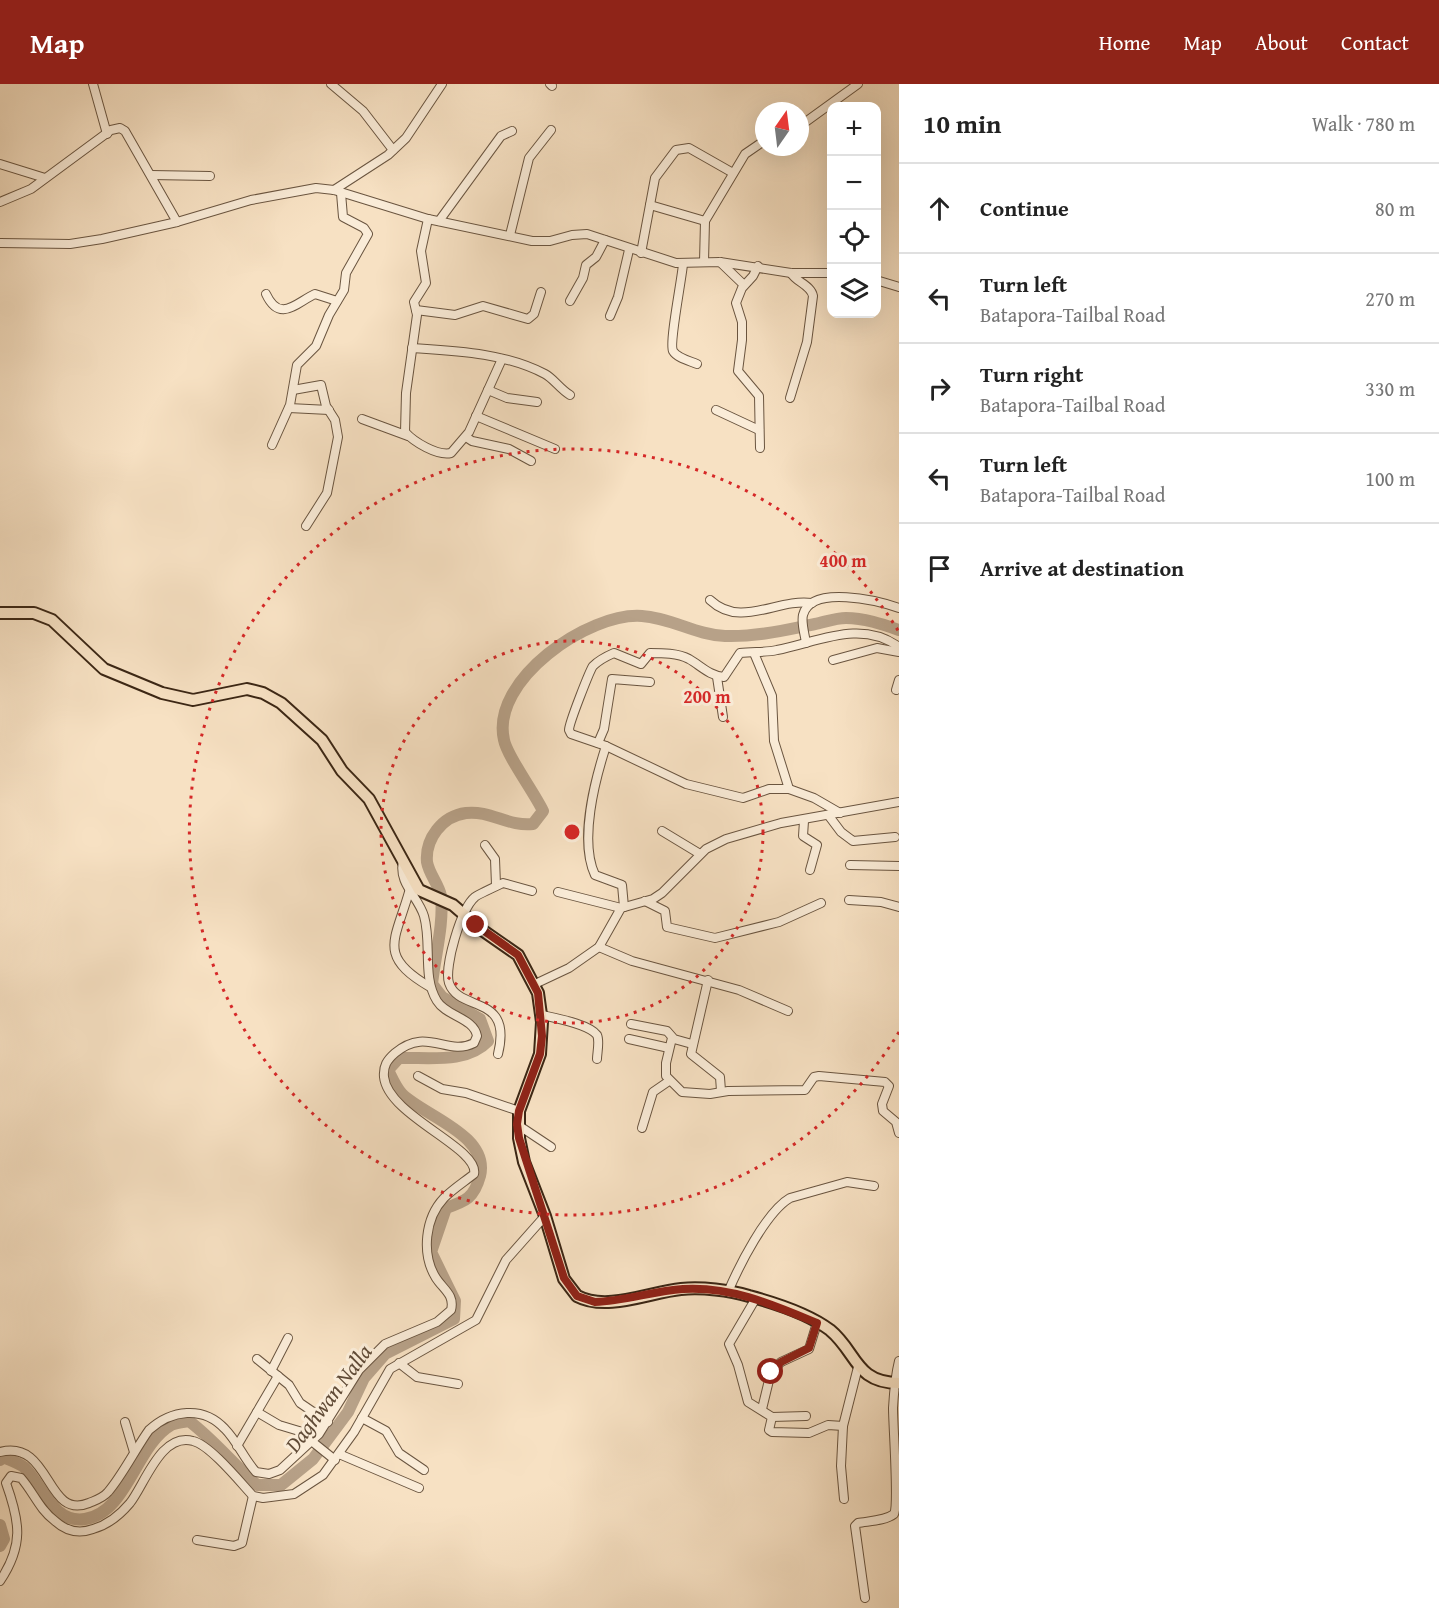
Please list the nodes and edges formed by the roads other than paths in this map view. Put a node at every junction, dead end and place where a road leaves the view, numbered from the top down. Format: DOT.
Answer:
graph roads {
  1 [pos="93,84"];
  2 [pos="331,84"];
  3 [pos="442,84"];
  4 [pos="858,84"];
  5 [pos="809,119"];
  6 [pos="551,130"];
  7 [pos="512,131"];
  8 [pos="107,134"];
  9 [pos="755,148"];
  10 [pos="393,150"];
  11 [pos="0,164"];
  12 [pos="733,173"];
  13 [pos="151,175"];
  14 [pos="210,176"];
  15 [pos="45,178"];
  16 [pos="338,192"];
  17 [pos="0,202"];
  18 [pos="650,205"];
  19 [pos="428,219"];
  20 [pos="439,221"];
  21 [pos="705,221"];
  22 [pos="177,222"];
  23 [pos="510,235"];
  24 [pos="605,240"];
  25 [pos="0,243"];
  26 [pos="629,250"];
  27 [pos="640,254"];
  28 [pos="704,262"];
  29 [pos="720,262"];
  30 [pos="683,264"];
  31 [pos="758,266"];
  32 [pos="791,273"];
  33 [pos="827,273"];
  34 [pos="881,282"];
  35 [pos="744,285"];
  36 [pos="899,287"];
  37 [pos="541,292"];
  38 [pos="266,294"];
  39 [pos="337,301"];
  40 [pos="570,301"];
  41 [pos="416,310"];
  42 [pos="610,316"];
  43 [pos="412,348"];
  44 [pos="502,359"];
  45 [pos="698,364"];
  46 [pos="292,390"];
  47 [pos="488,390"];
  48 [pos="570,395"];
  49 [pos="790,398"];
  50 [pos="537,402"];
  51 [pos="289,408"];
  52 [pos="329,410"];
  53 [pos="716,410"];
  54 [pos="476,416"];
  55 [pos="362,419"];
  56 [pos="759,430"];
  57 [pos="409,436"];
  58 [pos="466,437"];
  59 [pos="272,446"];
  60 [pos="760,448"];
  61 [pos="555,449"];
  62 [pos="531,461"];
  63 [pos="306,526"];
  64 [pos="710,600"];
  65 [pos="812,603"];
  66 [pos="899,608"];
  67 [pos="0,613"];
  68 [pos="806,643"];
  69 [pos="899,646"];
  70 [pos="899,652"];
  71 [pos="754,653"];
  72 [pos="833,660"];
  73 [pos="717,677"];
  74 [pos="899,680"];
  75 [pos="650,682"];
  76 [pos="896,690"];
  77 [pos="723,717"];
  78 [pos="602,744"];
  79 [pos="789,789"];
  80 [pos="899,802"];
  81 [pos="840,813"];
  82 [pos="829,816"];
  83 [pos="804,820"];
  84 [pos="662,831"];
  85 [pos="895,837"];
  86 [pos="485,845"];
  87 [pos="700,854"];
  88 [pos="404,859"];
  89 [pos="850,865"];
  90 [pos="899,866"];
  91 [pos="810,870"];
  92 [pos="496,885"];
  93 [pos="532,891"];
  94 [pos="409,892"];
  95 [pos="558,892"];
  96 [pos="849,900"];
  97 [pos="645,901"];
  98 [pos="821,903"];
  99 [pos="899,907"];
  100 [pos="622,908"];
  101 [pos="464,914"];
  102 [pos="599,947"];
  103 [pos="708,980"];
  104 [pos="535,984"];
  105 [pos="430,987"];
  106 [pos="788,1011"];
  107 [pos="542,1015"];
  108 [pos="631,1024"];
  109 [pos="672,1038"];
  110 [pos="629,1039"];
  111 [pos="692,1044"];
  112 [pos="669,1048"];
  113 [pos="498,1054"];
  114 [pos="597,1059"];
  115 [pos="418,1076"];
  116 [pos="669,1081"];
  117 [pos="721,1091"];
  118 [pos="519,1111"];
  119 [pos="517,1124"];
  120 [pos="642,1128"];
  121 [pos="899,1133"];
  122 [pos="551,1147"];
  123 [pos="874,1186"];
  124 [pos="545,1216"];
  125 [pos="728,1292"];
  126 [pos="756,1298"];
  127 [pos="817,1323"];
  128 [pos="288,1338"];
  129 [pos="256,1359"];
  130 [pos="899,1361"];
  131 [pos="399,1363"];
  132 [pos="858,1367"];
  133 [pos="274,1373"];
  134 [pos="896,1383"];
  135 [pos="458,1384"];
  136 [pos="762,1409"];
  137 [pos="257,1412"];
  138 [pos="806,1416"];
  139 [pos="772,1417"];
  140 [pos="362,1418"];
  141 [pos="124,1422"];
  142 [pos="328,1422"];
  143 [pos="843,1426"];
  144 [pos="313,1443"];
  145 [pos="237,1446"];
  146 [pos="0,1452"];
  147 [pos="134,1452"];
  148 [pos="334,1456"];
  149 [pos="424,1470"];
  150 [pos="419,1488"];
  151 [pos="253,1496"];
  152 [pos="844,1498"];
  153 [pos="197,1540"];
  154 [pos="0,1581"];
  155 [pos="865,1598"];
  1 -- 8 [label="street"];
  2 -- 10 [label="street"];
  3 -- 10 [label="street"];
  4 -- 5 [label="street"];
  6 -- 23 [label="street"];
  7 -- 20 [label="street"];
  8 -- 13 [label="street"];
  8 -- 15 [label="street"];
  9 -- 12 [label="street"];
  10 -- 16 [label="street"];
  11 -- 15 [label="street"];
  12 -- 18 [label="street"];
  12 -- 21 [label="street"];
  13 -- 14 [label="street"];
  13 -- 22 [label="street"];
  15 -- 17 [label="street"];
  16 -- 19 [label="street"];
  16 -- 22 [label="street"];
  16 -- 39 [label="street"];
  18 -- 21 [label="street"];
  18 -- 27 [label="street"];
  19 -- 20 [label="street"];
  19 -- 41 [label="street"];
  20 -- 23 [label="street"];
  21 -- 28 [label="street"];
  22 -- 25 [label="street"];
  23 -- 24 [label="street"];
  24 -- 26 [label="street"];
  24 -- 40 [label="street"];
  26 -- 27 [label="street"];
  26 -- 42 [label="street"];
  27 -- 30 [label="street"];
  28 -- 29 [label="street"];
  28 -- 30 [label="street"];
  29 -- 31 [label="street"];
  29 -- 35 [label="street"];
  30 -- 45 [label="street"];
  31 -- 32 [label="street"];
  31 -- 35 [label="street"];
  32 -- 33 [label="street"];
  32 -- 49 [label="street"];
  34 -- 36 [label="street"];
  35 -- 56 [label="street"];
  37 -- 41 [label="street"];
  38 -- 39 [label="street"];
  39 -- 46 [label="street"];
  41 -- 43 [label="street"];
  43 -- 44 [label="street"];
  43 -- 57 [label="street"];
  44 -- 47 [label="street"];
  44 -- 48 [label="street"];
  46 -- 51 [label="street"];
  46 -- 52 [label="street"];
  47 -- 50 [label="street"];
  47 -- 54 [label="street"];
  51 -- 52 [label="street"];
  51 -- 59 [label="street"];
  52 -- 63 [label="street"];
  53 -- 56 [label="street"];
  54 -- 58 [label="street"];
  54 -- 61 [label="street"];
  55 -- 57 [label="street"];
  56 -- 60 [label="street"];
  57 -- 58 [label="street"];
  58 -- 62 [label="street"];
  64 -- 65 [label="street"];
  65 -- 66 [label="street"];
  65 -- 68 [label="street"];
  67 -- 88 [label="main road"];
  68 -- 69 [label="street"];
  68 -- 71 [label="street"];
  70 -- 72 [label="street"];
  71 -- 73 [label="street"];
  71 -- 79 [label="street"];
  73 -- 77 [label="street"];
  73 -- 78 [label="street"];
  74 -- 76 [label="street"];
  75 -- 78 [label="street"];
  78 -- 79 [label="street"];
  78 -- 100 [label="street"];
  79 -- 81 [label="street"];
  80 -- 81 [label="street"];
  81 -- 82 [label="street"];
  82 -- 83 [label="street"];
  82 -- 85 [label="street"];
  83 -- 87 [label="street"];
  83 -- 91 [label="street"];
  84 -- 87 [label="street"];
  86 -- 92 [label="street"];
  87 -- 97 [label="street"];
  88 -- 94 [label="street"];
  88 -- 101 [label="main road"];
  89 -- 90 [label="street"];
  92 -- 93 [label="street"];
  92 -- 101 [label="street"];
  94 -- 105 [label="street"];
  94 -- 105 [label="street"];
  95 -- 100 [label="street"];
  96 -- 99 [label="street"];
  97 -- 98 [label="street"];
  97 -- 100 [label="street"];
  100 -- 102 [label="street"];
  101 -- 104 [label="main road"];
  101 -- 113 [label="street"];
  102 -- 103 [label="street"];
  102 -- 104 [label="street"];
  103 -- 106 [label="street"];
  103 -- 111 [label="street"];
  104 -- 107 [label="main road"];
  105 -- 142 [label="street"];
  107 -- 114 [label="street"];
  107 -- 118 [label="main road"];
  108 -- 109 [label="street"];
  109 -- 111 [label="street"];
  109 -- 112 [label="street"];
  110 -- 112 [label="street"];
  111 -- 117 [label="street"];
  112 -- 116 [label="street"];
  115 -- 118 [label="street"];
  116 -- 117 [label="street"];
  116 -- 120 [label="street"];
  117 -- 121 [label="street"];
  118 -- 119 [label="main road"];
  119 -- 122 [label="street"];
  119 -- 124 [label="main road"];
  123 -- 125 [label="street"];
  124 -- 125 [label="main road"];
  124 -- 131 [label="street"];
  125 -- 126 [label="main road"];
  126 -- 127 [label="main road"];
  126 -- 136 [label="street"];
  127 -- 132 [label="main road"];
  127 -- 136 [label="street"];
  128 -- 133 [label="street"];
  129 -- 133 [label="street"];
  130 -- 134 [label="street"];
  131 -- 135 [label="street"];
  131 -- 140 [label="street"];
  132 -- 134 [label="main road"];
  132 -- 143 [label="street"];
  133 -- 137 [label="street"];
  133 -- 142 [label="street"];
  134 -- 155 [label="street"];
  136 -- 139 [label="street"];
  137 -- 144 [label="street"];
  137 -- 145 [label="street"];
  138 -- 139 [label="street"];
  139 -- 143 [label="street"];
  140 -- 148 [label="street"];
  140 -- 149 [label="street"];
  141 -- 147 [label="street"];
  142 -- 144 [label="street"];
  143 -- 152 [label="street"];
  144 -- 145 [label="street"];
  144 -- 148 [label="street"];
  145 -- 147 [label="street"];
  146 -- 147 [label="street"];
  148 -- 150 [label="street"];
  148 -- 151 [label="street"];
  151 -- 153 [label="street"];
  151 -- 154 [label="street"];
}
